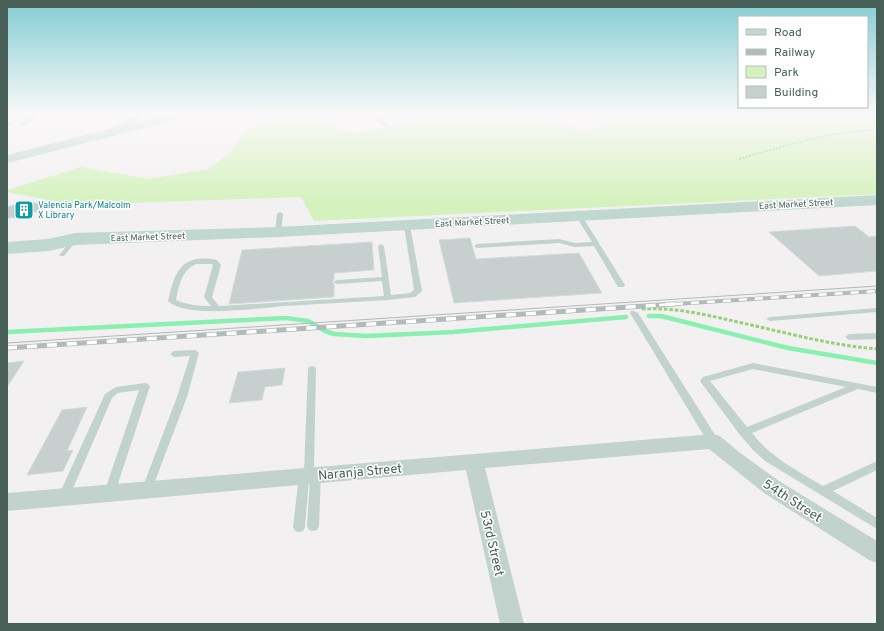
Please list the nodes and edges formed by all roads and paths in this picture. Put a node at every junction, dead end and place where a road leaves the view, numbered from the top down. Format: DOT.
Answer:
graph roads {
  1 [pos="66,143"];
  2 [pos="796,143"];
  3 [pos="7,159"];
  4 [pos="739,159"];
  5 [pos="877,200"];
  6 [pos="280,214"];
  7 [pos="579,216"];
  8 [pos="407,226"];
  9 [pos="278,232"];
  10 [pos="7,240"];
  11 [pos="596,244"];
  12 [pos="68,245"];
  13 [pos="381,246"];
  14 [pos="477,246"];
  15 [pos="7,248"];
  16 [pos="385,279"];
  17 [pos="336,282"];
  18 [pos="621,286"];
  19 [pos="388,298"];
  20 [pos="216,308"];
  21 [pos="877,310"];
  22 [pos="637,311"];
  23 [pos="770,319"];
  24 [pos="877,336"];
  25 [pos="849,337"];
  26 [pos="877,349"];
  27 [pos="174,354"];
  28 [pos="312,369"];
  29 [pos="856,386"];
  30 [pos="877,390"];
  31 [pos="744,432"];
  32 [pos="713,441"];
  33 [pos="474,462"];
  34 [pos="877,465"];
  35 [pos="310,475"];
  36 [pos="146,489"];
  37 [pos="823,491"];
  38 [pos="110,493"];
  39 [pos="64,497"];
  40 [pos="7,502"];
  41 [pos="877,524"];
  42 [pos="313,526"];
  43 [pos="299,527"];
  44 [pos="877,553"];
  45 [pos="512,624"];
  1 -- 3 [label="main road"];
  2 -- 4 [label="path"];
  5 -- 7 [label="main road, East Market Street"];
  6 -- 9 [label="lane"];
  7 -- 8 [label="main road, East Market Street"];
  7 -- 11 [label="lane"];
  8 -- 9 [label="main road, East Market Street"];
  8 -- 19 [label="lane"];
  9 -- 12 [label="main road, East Market Street"];
  10 -- 12 [label="main road, East Market Street"];
  11 -- 14 [label="lane"];
  11 -- 18 [label="lane"];
  12 -- 15 [label="main road, East Market Street"];
  13 -- 16 [label="lane"];
  16 -- 17 [label="lane"];
  16 -- 19 [label="lane"];
  19 -- 20 [label="lane"];
  20 -- 20 [label="lane"];
  21 -- 23 [label="lane"];
  22 -- 26 [label="path"];
  22 -- 32 [label="lane"];
  24 -- 25 [label="lane"];
  27 -- 36 [label="lane"];
  28 -- 35 [label="lane"];
  29 -- 30 [label="lane"];
  29 -- 31 [label="lane"];
  29 -- 31 [label="lane"];
  31 -- 37 [label="lane"];
  32 -- 33 [label="street, Naranja Street"];
  32 -- 44 [label="street, 54th Street"];
  33 -- 35 [label="street, Naranja Street"];
  33 -- 45 [label="street, 53rd Street"];
  34 -- 37 [label="lane"];
  35 -- 36 [label="street, Naranja Street"];
  35 -- 42 [label="lane"];
  35 -- 43 [label="lane"];
  36 -- 38 [label="street, Naranja Street"];
  37 -- 41 [label="lane"];
  38 -- 39 [label="street, Naranja Street"];
  38 -- 39 [label="lane"];
  39 -- 40 [label="street, Naranja Street"];
}
